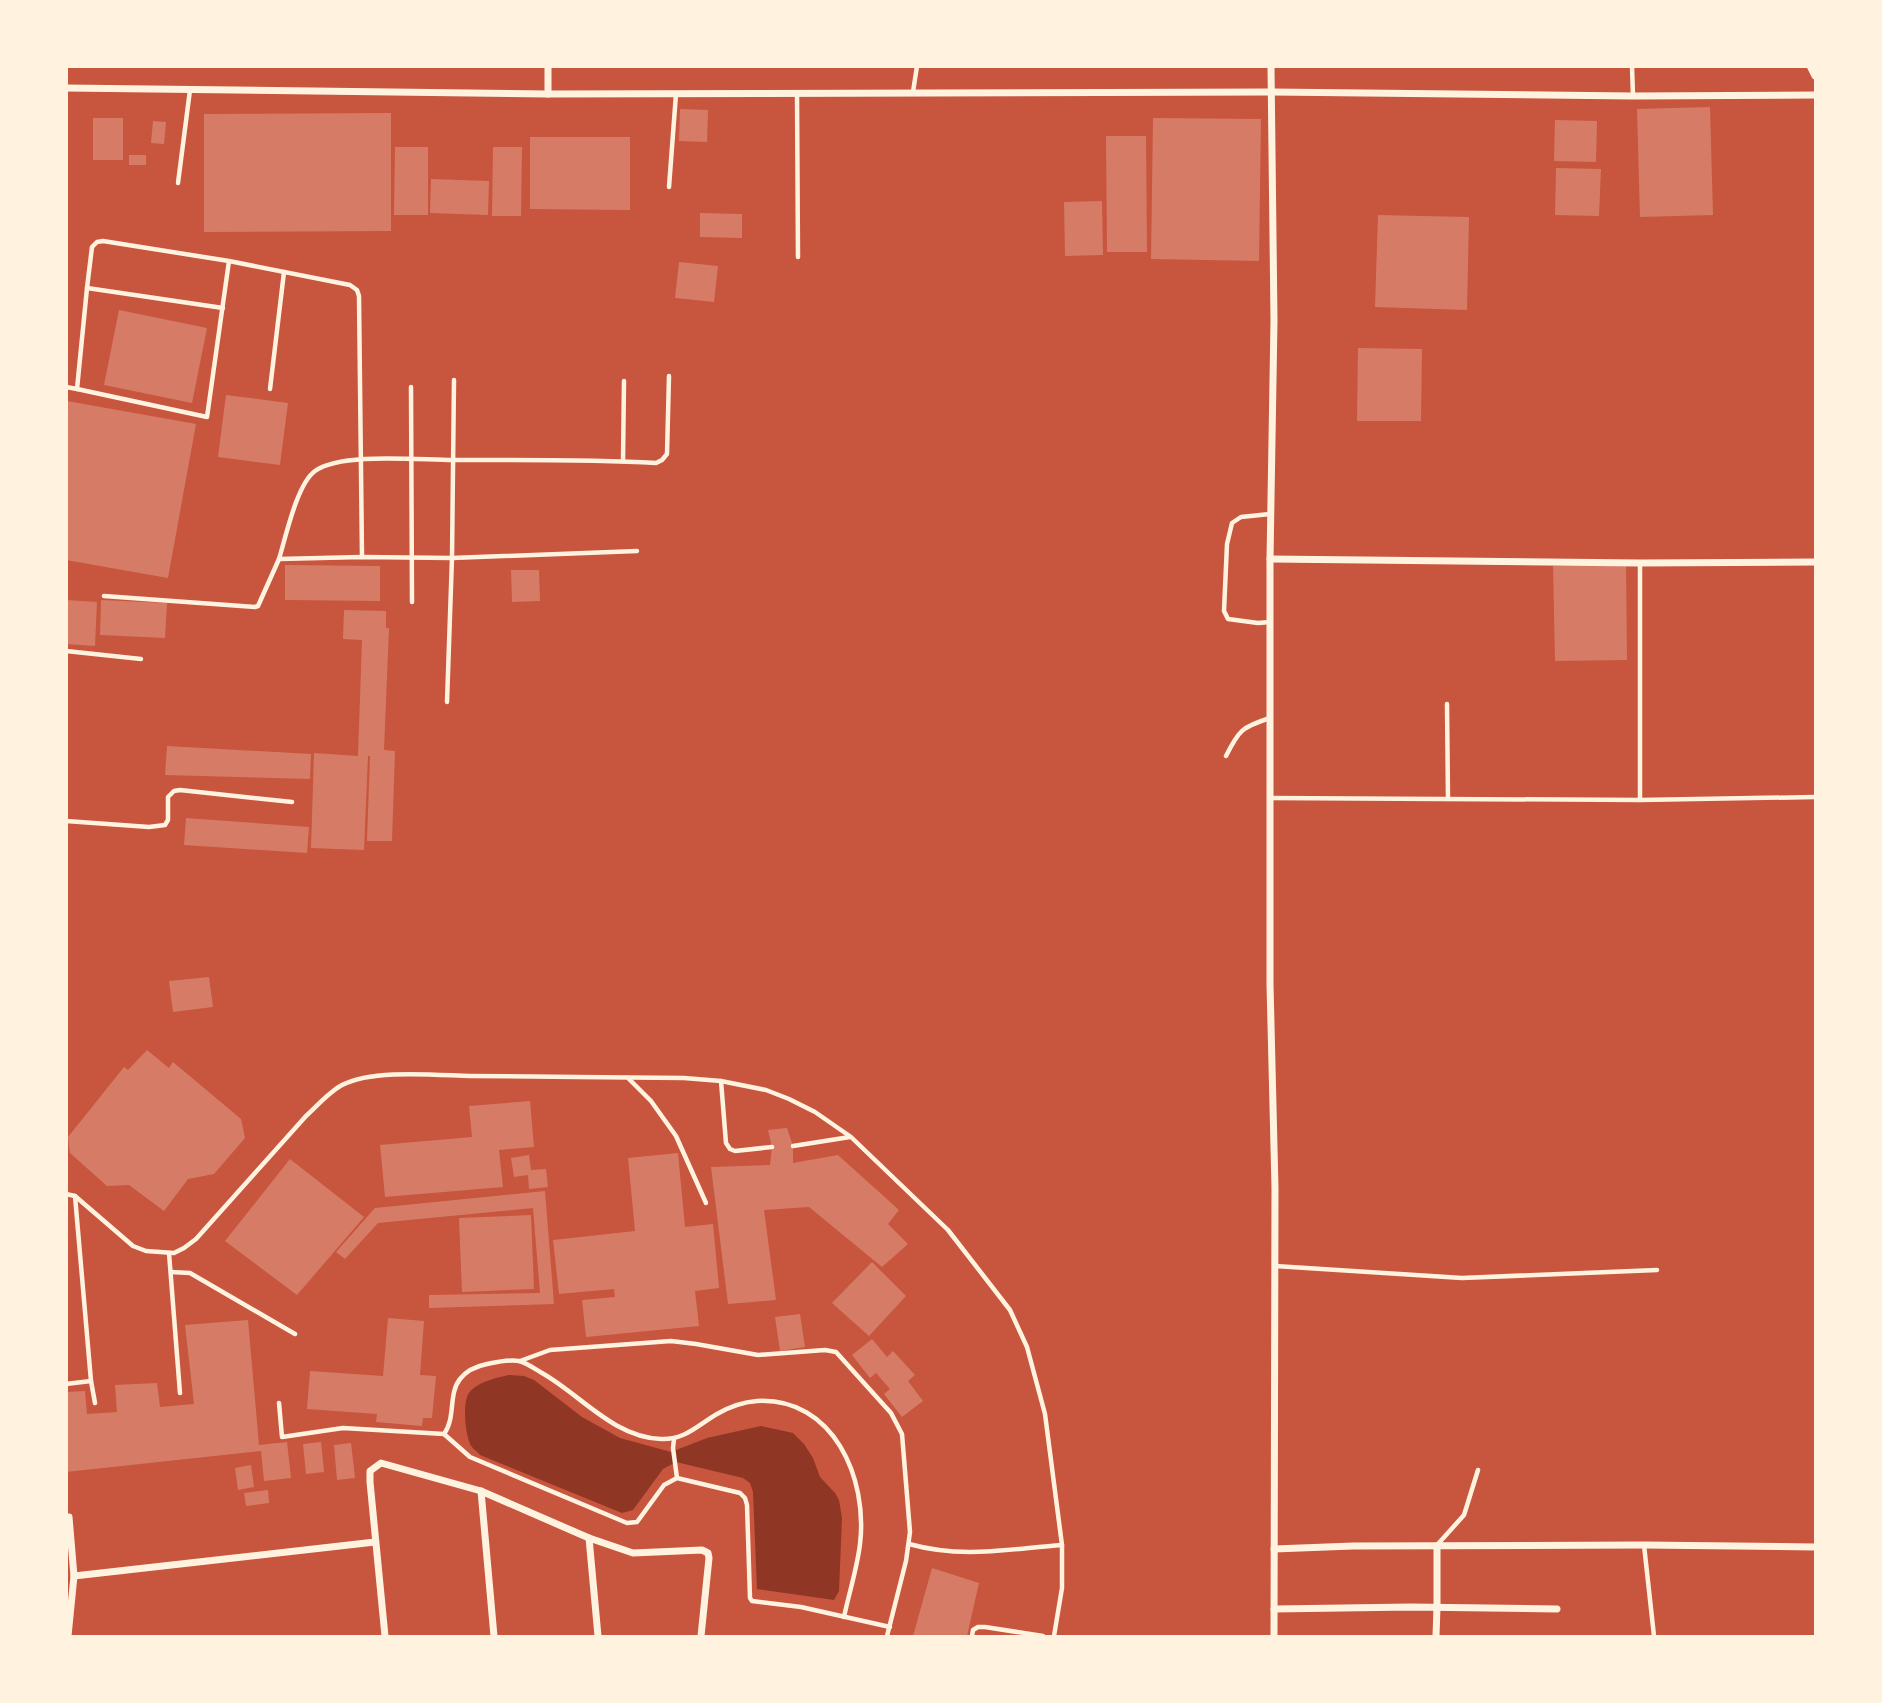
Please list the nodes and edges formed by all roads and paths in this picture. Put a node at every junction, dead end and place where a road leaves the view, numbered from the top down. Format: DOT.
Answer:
graph roads {
  1 [pos="548,66"];
  2 [pos="917,66"];
  3 [pos="1271,66"];
  4 [pos="1632,66"];
  5 [pos="1810,66"];
  6 [pos="1815,76"];
  7 [pos="66,88"];
  8 [pos="190,90"];
  9 [pos="913,92"];
  10 [pos="1272,92"];
  11 [pos="797,93"];
  12 [pos="548,94"];
  13 [pos="676,94"];
  14 [pos="1815,95"];
  15 [pos="1633,96"];
  16 [pos="178,183"];
  17 [pos="668,187"];
  18 [pos="797,257"];
  19 [pos="229,261"];
  20 [pos="284,272"];
  21 [pos="87,288"];
  22 [pos="223,308"];
  23 [pos="669,376"];
  24 [pos="454,380"];
  25 [pos="624,380"];
  26 [pos="66,387"];
  27 [pos="411,387"];
  28 [pos="77,389"];
  29 [pos="270,389"];
  30 [pos="362,459"];
  31 [pos="411,459"];
  32 [pos="453,460"];
  33 [pos="623,461"];
  34 [pos="1271,514"];
  35 [pos="637,551"];
  36 [pos="362,557"];
  37 [pos="412,558"];
  38 [pos="452,558"];
  39 [pos="279,559"];
  40 [pos="1270,559"];
  41 [pos="1815,562"];
  42 [pos="1640,564"];
  43 [pos="104,596"];
  44 [pos="412,602"];
  45 [pos="1270,622"];
  46 [pos="66,651"];
  47 [pos="141,659"];
  48 [pos="447,702"];
  49 [pos="1447,704"];
  50 [pos="1270,718"];
  51 [pos="1226,755"];
  52 [pos="1815,797"];
  53 [pos="1270,798"];
  54 [pos="1448,799"];
  55 [pos="1640,800"];
  56 [pos="292,802"];
  57 [pos="66,821"];
  58 [pos="628,1077"];
  59 [pos="721,1081"];
  60 [pos="851,1137"];
  61 [pos="793,1146"];
  62 [pos="772,1147"];
  63 [pos="66,1194"];
  64 [pos="75,1196"];
  65 [pos="706,1203"];
  66 [pos="169,1253"];
  67 [pos="1275,1266"];
  68 [pos="1657,1270"];
  69 [pos="171,1272"];
  70 [pos="295,1334"];
  71 [pos="519,1361"];
  72 [pos="91,1381"];
  73 [pos="66,1384"];
  74 [pos="180,1393"];
  75 [pos="279,1403"];
  76 [pos="94,1404"];
  77 [pos="444,1434"];
  78 [pos="674,1439"];
  79 [pos="1478,1469"];
  80 [pos="677,1478"];
  81 [pos="481,1491"];
  82 [pos="69,1517"];
  83 [pos="589,1538"];
  84 [pos="375,1542"];
  85 [pos="909,1544"];
  86 [pos="1062,1545"];
  87 [pos="1644,1545"];
  88 [pos="1437,1546"];
  89 [pos="1815,1547"];
  90 [pos="1274,1549"];
  91 [pos="74,1576"];
  92 [pos="1437,1607"];
  93 [pos="1273,1609"];
  94 [pos="1557,1609"];
  95 [pos="844,1617"];
  96 [pos="890,1627"];
  97 [pos="68,1636"];
  98 [pos="385,1636"];
  99 [pos="495,1636"];
  100 [pos="598,1636"];
  101 [pos="701,1636"];
  102 [pos="887,1636"];
  103 [pos="972,1636"];
  104 [pos="1043,1636"];
  105 [pos="1054,1636"];
  106 [pos="1274,1636"];
  107 [pos="1436,1636"];
  108 [pos="1654,1636"];
  1 -- 12 [label="street"];
  2 -- 9 [label="lane"];
  3 -- 10 [label="street"];
  4 -- 15 [label="lane"];
  5 -- 6 [label="street"];
  7 -- 8 [label="street"];
  8 -- 12 [label="street"];
  8 -- 16 [label="lane"];
  9 -- 10 [label="street"];
  9 -- 11 [label="street"];
  10 -- 15 [label="street"];
  10 -- 34 [label="street"];
  11 -- 13 [label="street"];
  11 -- 18 [label="lane"];
  12 -- 13 [label="street"];
  13 -- 17 [label="lane"];
  14 -- 15 [label="street"];
  19 -- 20 [label="lane"];
  19 -- 21 [label="lane"];
  19 -- 22 [label="lane"];
  20 -- 29 [label="lane"];
  20 -- 30 [label="lane"];
  21 -- 22 [label="lane"];
  21 -- 28 [label="lane"];
  22 -- 28 [label="lane"];
  23 -- 33 [label="lane"];
  24 -- 32 [label="lane"];
  25 -- 33 [label="lane"];
  26 -- 28 [label="lane"];
  27 -- 31 [label="lane"];
  30 -- 31 [label="lane"];
  30 -- 36 [label="lane"];
  30 -- 39 [label="lane"];
  31 -- 32 [label="lane"];
  31 -- 37 [label="lane"];
  32 -- 33 [label="lane"];
  32 -- 38 [label="lane"];
  34 -- 40 [label="street"];
  34 -- 45 [label="lane"];
  35 -- 38 [label="lane"];
  36 -- 37 [label="lane"];
  36 -- 39 [label="lane"];
  37 -- 38 [label="lane"];
  37 -- 44 [label="lane"];
  38 -- 48 [label="lane"];
  39 -- 43 [label="lane"];
  40 -- 42 [label="street"];
  40 -- 45 [label="street"];
  41 -- 42 [label="street"];
  42 -- 55 [label="lane"];
  45 -- 50 [label="street"];
  46 -- 47 [label="lane"];
  49 -- 54 [label="lane"];
  50 -- 51 [label="lane"];
  50 -- 53 [label="street"];
  52 -- 55 [label="lane"];
  53 -- 54 [label="lane"];
  53 -- 67 [label="street"];
  54 -- 55 [label="lane"];
  56 -- 57 [label="lane"];
  58 -- 59 [label="lane"];
  58 -- 65 [label="lane"];
  58 -- 66 [label="lane"];
  59 -- 60 [label="lane"];
  59 -- 62 [label="lane"];
  60 -- 61 [label="lane"];
  60 -- 86 [label="lane"];
  63 -- 64 [label="lane"];
  64 -- 66 [label="lane"];
  64 -- 72 [label="lane"];
  66 -- 69 [label="lane"];
  67 -- 68 [label="lane"];
  67 -- 90 [label="street"];
  69 -- 70 [label="lane"];
  69 -- 74 [label="lane"];
  71 -- 77 [label="lane"];
  71 -- 78 [label="lane"];
  71 -- 85 [label="lane"];
  72 -- 73 [label="lane"];
  72 -- 76 [label="lane"];
  75 -- 77 [label="lane"];
  77 -- 80 [label="lane"];
  78 -- 80 [label="lane"];
  78 -- 95 [label="lane"];
  79 -- 88 [label="lane"];
  80 -- 95 [label="lane"];
  81 -- 83 [label="street"];
  81 -- 84 [label="street"];
  81 -- 99 [label="street"];
  82 -- 91 [label="street"];
  83 -- 100 [label="street"];
  83 -- 101 [label="street"];
  84 -- 91 [label="street"];
  84 -- 98 [label="street"];
  85 -- 86 [label="lane"];
  85 -- 96 [label="lane"];
  86 -- 105 [label="lane"];
  87 -- 88 [label="street"];
  87 -- 89 [label="street"];
  87 -- 108 [label="lane"];
  88 -- 90 [label="street"];
  88 -- 92 [label="street"];
  90 -- 93 [label="street"];
  91 -- 97 [label="street"];
  92 -- 93 [label="street"];
  92 -- 94 [label="street"];
  92 -- 107 [label="street"];
  93 -- 106 [label="street"];
  95 -- 96 [label="lane"];
  96 -- 102 [label="lane"];
  103 -- 104 [label="lane"];
}
